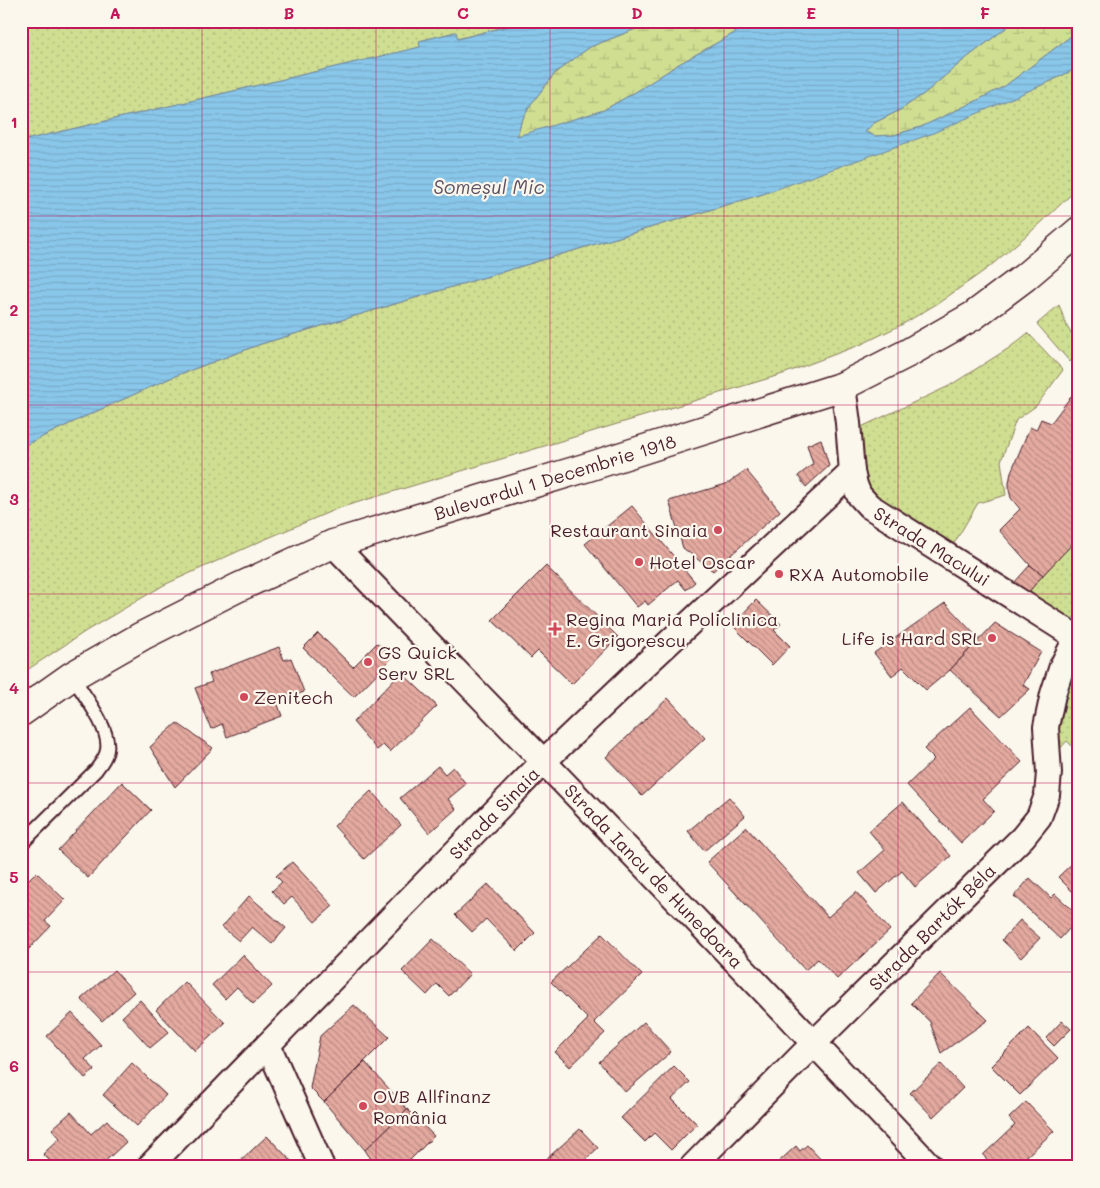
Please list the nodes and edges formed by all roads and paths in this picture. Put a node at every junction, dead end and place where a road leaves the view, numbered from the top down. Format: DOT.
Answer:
graph roads {
  1 [pos="1079,231"];
  2 [pos="843,386"];
  3 [pos="852,472"];
  4 [pos="334,544"];
  5 [pos="1077,635"];
  6 [pos="72,676"];
  7 [pos="21,712"];
  8 [pos="544,761"];
  9 [pos="21,844"];
  10 [pos="814,1043"];
  11 [pos="268,1045"];
  12 [pos="149,1167"];
  13 [pos="322,1167"];
  14 [pos="692,1167"];
  15 [pos="931,1167"];
  1 -- 2 [label="main road, Bulevardul 1 Decembrie 1918"];
  2 -- 3 [label="street, Strada Macului"];
  2 -- 4 [label="main road, Bulevardul 1 Decembrie 1918"];
  3 -- 5 [label="street, Strada Macului"];
  3 -- 8 [label="street, Strada Sinaia"];
  4 -- 6 [label="main road, Bulevardul 1 Decembrie 1918"];
  4 -- 8 [label="street, Strada Iancu de Hunedoara"];
  5 -- 10 [label="street, Strada Bartók Béla"];
  6 -- 7 [label="main road, Bulevardul 1 Decembrie 1918"];
  6 -- 9 [label="lane"];
  8 -- 10 [label="street, Strada Iancu de Hunedoara"];
  8 -- 11 [label="street, Strada Sinaia"];
  10 -- 14 [label="street, Strada Bartók Béla"];
  10 -- 15 [label="street, Strada Iancu de Hunedoara"];
  11 -- 12 [label="street, Strada Sinaia"];
  11 -- 13 [label="street"];
}
